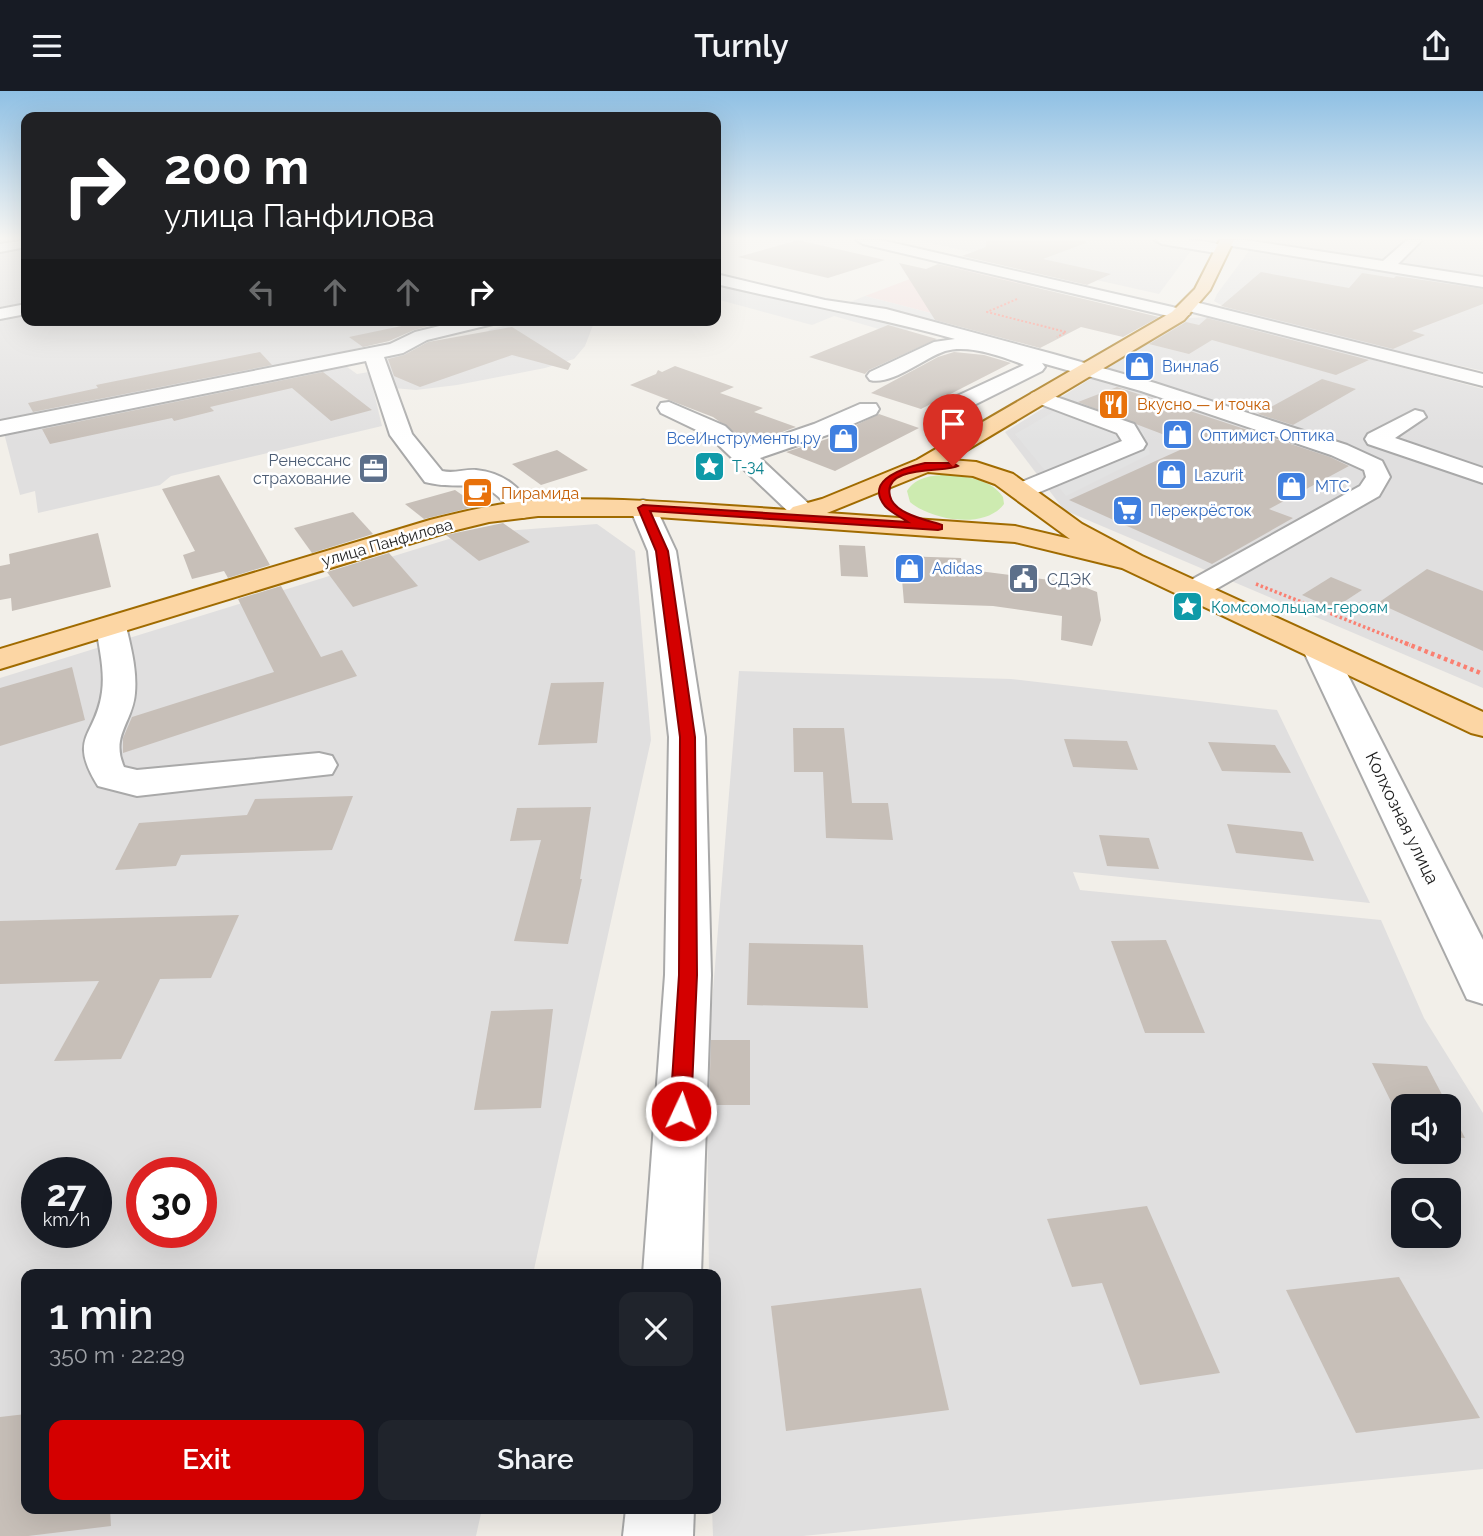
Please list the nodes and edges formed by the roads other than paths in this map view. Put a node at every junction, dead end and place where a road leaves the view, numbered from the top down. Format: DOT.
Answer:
graph roads {
  1 [pos="841,307"];
  2 [pos="1173,307"];
  3 [pos="1188,307"];
  4 [pos="21,310"];
  5 [pos="1186,310"];
  6 [pos="0,314"];
  7 [pos="401,326"];
  8 [pos="463,326"];
  9 [pos="422,336"];
  10 [pos="373,354"];
  11 [pos="1087,370"];
  12 [pos="877,376"];
  13 [pos="1483,380"];
  14 [pos="978,394"];
  15 [pos="1030,402"];
  16 [pos="669,408"];
  17 [pos="950,408"];
  18 [pos="868,409"];
  19 [pos="1415,418"];
  20 [pos="0,428"];
  21 [pos="984,430"];
  22 [pos="744,456"];
  23 [pos="925,465"];
  24 [pos="1483,476"];
  25 [pos="892,478"];
  26 [pos="1021,491"];
  27 [pos="643,508"];
  28 [pos="523,510"];
  29 [pos="794,514"];
  30 [pos="938,527"];
  31 [pos="966,530"];
  32 [pos="1132,562"];
  33 [pos="1192,591"];
  34 [pos="111,626"];
  35 [pos="1320,652"];
  36 [pos="0,659"];
  37 [pos="1483,725"];
  38 [pos="319,765"];
  39 [pos="1483,985"];
  40 [pos="672,1269"];
  41 [pos="660,1514"];
  42 [pos="658,1536"];
  1 -- 11 [label="street"];
  2 -- 5 [label="street"];
  3 -- 5 [label="main road, улица Панфилова"];
  4 -- 6 [label="street"];
  5 -- 11 [label="main road, улица Панфилова"];
  5 -- 13 [label="street"];
  7 -- 9 [label="street"];
  8 -- 9 [label="street"];
  9 -- 10 [label="street"];
  10 -- 20 [label="street"];
  10 -- 28 [label="street"];
  11 -- 15 [label="main road, улица Панфилова"];
  11 -- 33 [label="street"];
  12 -- 14 [label="street"];
  14 -- 15 [label="street"];
  14 -- 17 [label="street"];
  15 -- 21 [label="main road, улица Панфилова"];
  15 -- 26 [label="street"];
  16 -- 22 [label="street"];
  18 -- 22 [label="street"];
  19 -- 24 [label="street"];
  21 -- 23 [label="main road, улица Панфилова"];
  21 -- 26 [label="main road"];
  22 -- 29 [label="street"];
  23 -- 25 [label="main road, улица Панфилова"];
  23 -- 26 [label="main road, улица Панфилова"];
  25 -- 29 [label="main road, улица Панфилова"];
  25 -- 30 [label="main road"];
  26 -- 31 [label="main road"];
  26 -- 32 [label="main road"];
  27 -- 28 [label="main road, улица Панфилова"];
  27 -- 29 [label="main road, улица Панфилова"];
  27 -- 40 [label="street"];
  28 -- 34 [label="main road, улица Панфилова"];
  29 -- 30 [label="main road, улица Панфилова"];
  30 -- 31 [label="main road"];
  31 -- 32 [label="main road"];
  32 -- 33 [label="main road"];
  33 -- 35 [label="main road"];
  34 -- 36 [label="main road, улица Панфилова"];
  34 -- 38 [label="street"];
  35 -- 37 [label="main road"];
  35 -- 39 [label="street, Колхозная улица"];
  41 -- 42 [label="street"];
}
